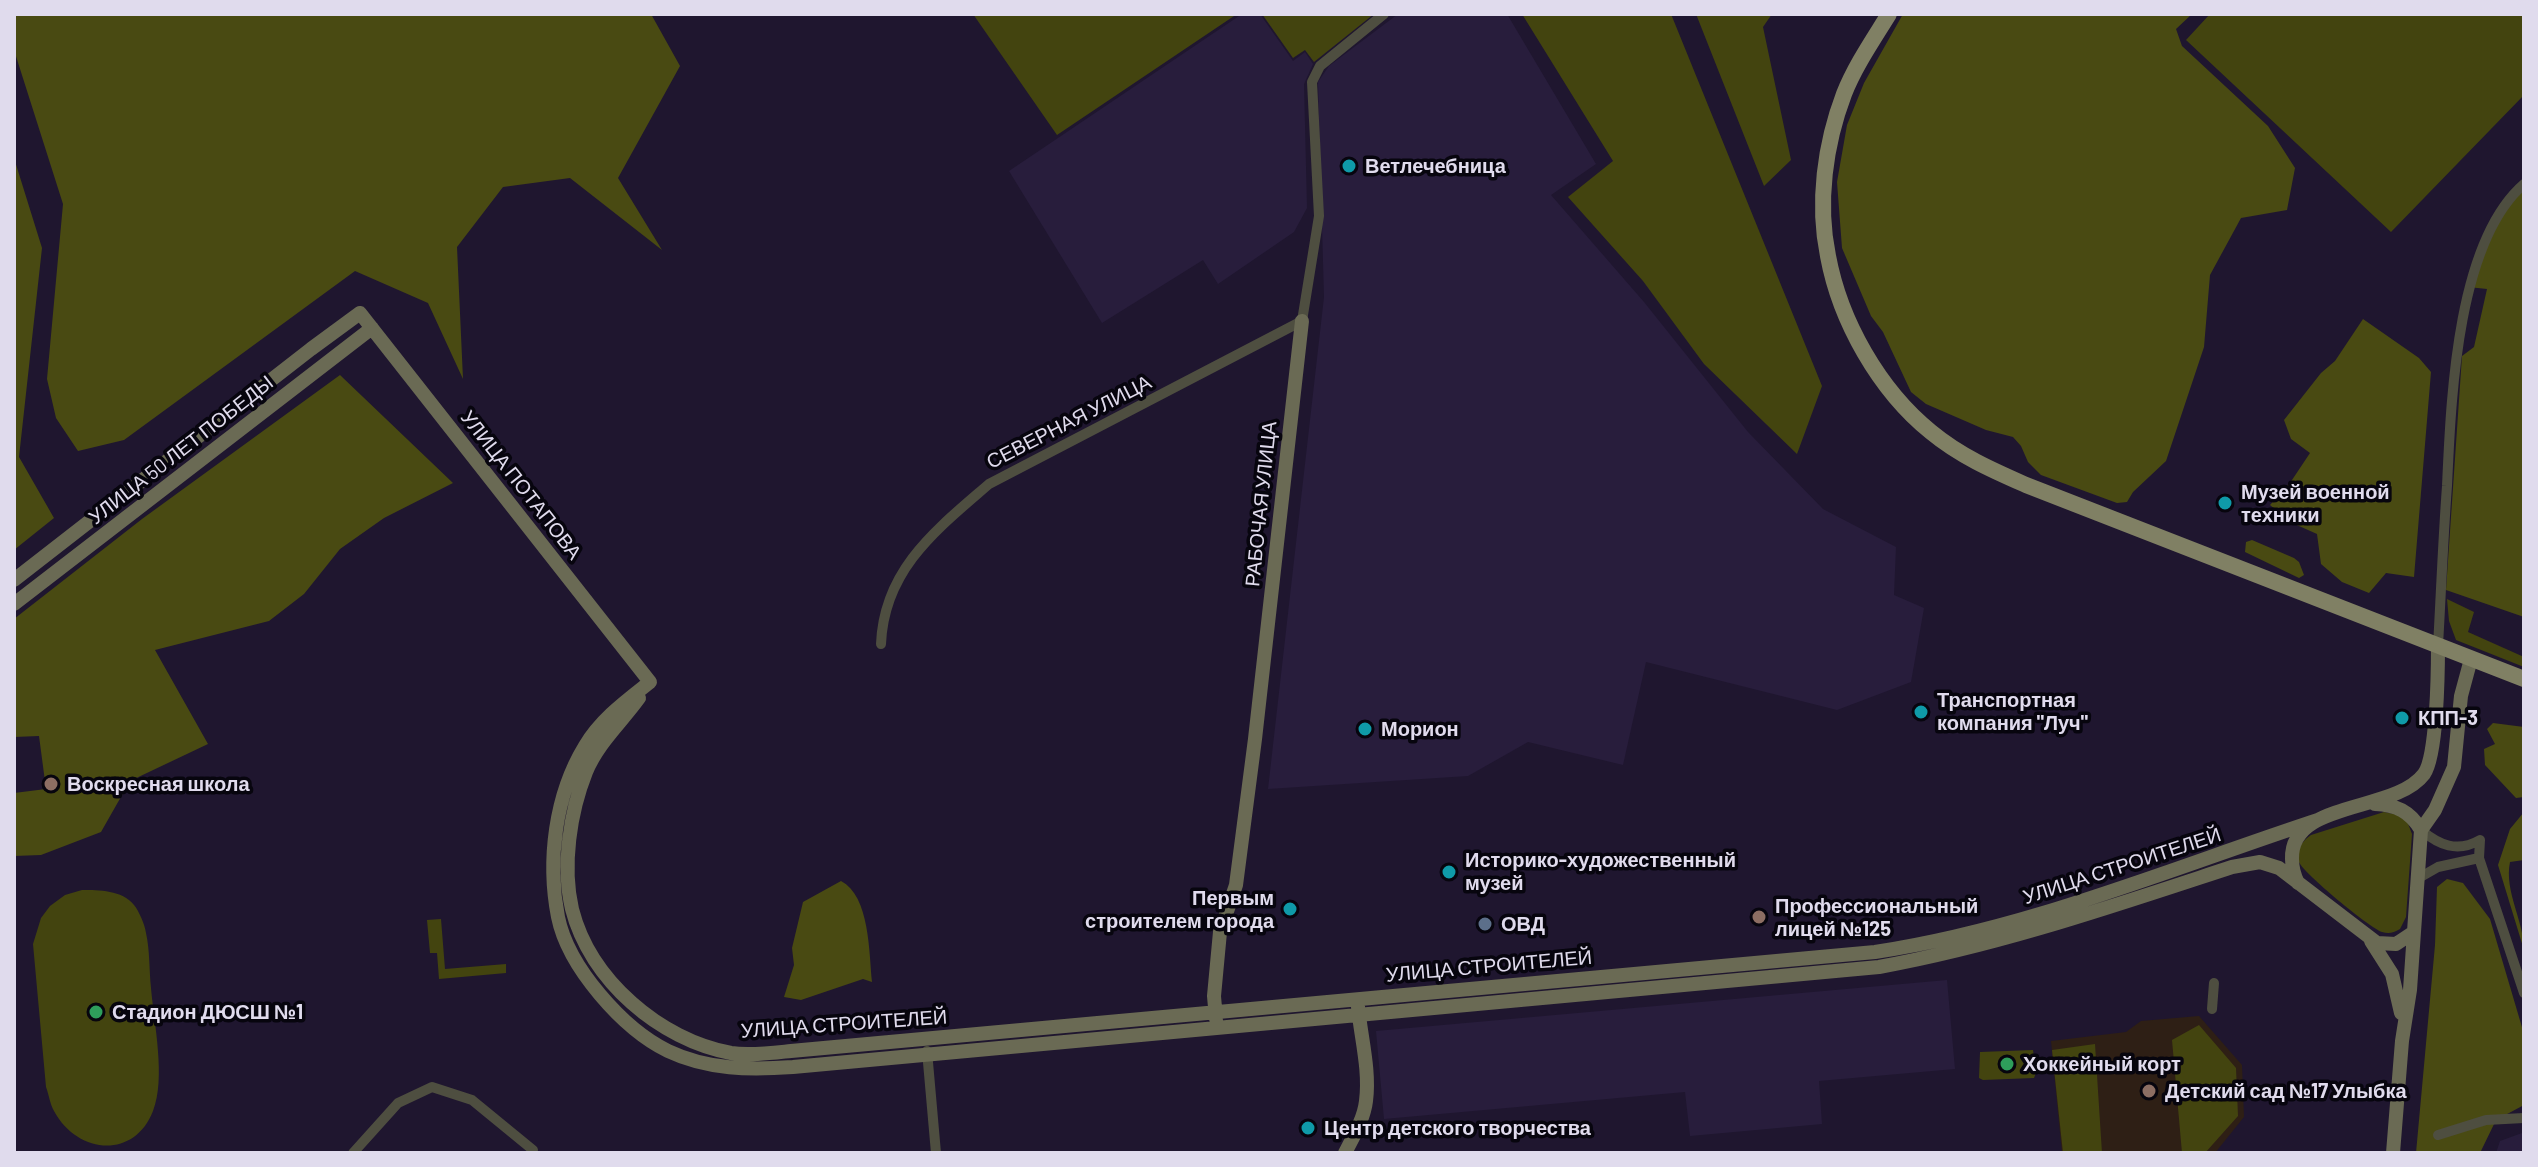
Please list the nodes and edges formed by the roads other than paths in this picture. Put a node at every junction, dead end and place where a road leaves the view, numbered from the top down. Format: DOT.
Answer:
graph roads {
  1 [pos="1384,14"];
  2 [pos="1889,14"];
  3 [pos="2524,184"];
  4 [pos="360,313"];
  5 [pos="1302,321"];
  6 [pos="372,328"];
  7 [pos="14,580"];
  8 [pos="14,604"];
  9 [pos="881,644"];
  10 [pos="2438,646"];
  11 [pos="2471,659"];
  12 [pos="2524,679"];
  13 [pos="650,682"];
  14 [pos="2363,805"];
  15 [pos="2318,820"];
  16 [pos="2421,830"];
  17 [pos="2479,858"];
  18 [pos="560,863"];
  19 [pos="2417,879"];
  20 [pos="2298,883"];
  21 [pos="2414,932"];
  22 [pos="2370,938"];
  23 [pos="2214,983"];
  24 [pos="2524,993"];
  25 [pos="1358,998"];
  26 [pos="2212,1009"];
  27 [pos="1215,1012"];
  28 [pos="1359,1014"];
  29 [pos="1217,1028"];
  30 [pos="925,1039"];
  31 [pos="2402,1041"];
  32 [pos="928,1054"];
  33 [pos="2524,1118"];
  34 [pos="2438,1135"];
  35 [pos="533,1150"];
  36 [pos="353,1153"];
  37 [pos="936,1153"];
  38 [pos="1345,1153"];
  39 [pos="2393,1153"];
  1 -- 5 [label="street, РАБОЧАЯ УЛИЦА"];
  2 -- 10 [label="main road"];
  3 -- 10 [label="street"];
  4 -- 6 [label="street, УЛИЦА ПОТАПОВА"];
  4 -- 7 [label="street, УЛИЦА 50 ЛЕТ ПОБЕДЫ"];
  5 -- 9 [label="street, СЕВЕРНАЯ УЛИЦА"];
  5 -- 27 [label="street, РАБОЧАЯ УЛИЦА"];
  6 -- 8 [label="street, УЛИЦА 50 ЛЕТ ПОБЕДЫ"];
  6 -- 13 [label="street, УЛИЦА ПОТАПОВА"];
  10 -- 11 [label="main road"];
  10 -- 14 [label="street"];
  11 -- 12 [label="main road"];
  11 -- 16 [label="street"];
  13 -- 18 [label="street, УЛИЦА СТРОИТЕЛЕЙ"];
  14 -- 15 [label="street"];
  14 -- 16 [label="street"];
  15 -- 20 [label="street"];
  15 -- 25 [label="street, УЛИЦА СТРОИТЕЛЕЙ"];
  16 -- 17 [label="street"];
  16 -- 19 [label="street"];
  17 -- 19 [label="street"];
  17 -- 24 [label="street"];
  18 -- 30 [label="street, УЛИЦА СТРОИТЕЛЕЙ"];
  18 -- 32 [label="street, УЛИЦА СТРОИТЕЛЕЙ"];
  19 -- 21 [label="street"];
  20 -- 22 [label="street"];
  20 -- 28 [label="street, УЛИЦА СТРОИТЕЛЕЙ"];
  21 -- 22 [label="street"];
  21 -- 31 [label="street"];
  22 -- 31 [label="street"];
  23 -- 26 [label="street"];
  25 -- 27 [label="street, УЛИЦА СТРОИТЕЛЕЙ"];
  25 -- 28 [label="street"];
  27 -- 29 [label="street, РАБОЧАЯ УЛИЦА"];
  27 -- 30 [label="street, УЛИЦА СТРОИТЕЛЕЙ"];
  28 -- 29 [label="street, УЛИЦА СТРОИТЕЛЕЙ"];
  28 -- 38 [label="street"];
  29 -- 32 [label="street, УЛИЦА СТРОИТЕЛЕЙ"];
  30 -- 32 [label="street"];
  31 -- 39 [label="street"];
  32 -- 37 [label="street"];
  33 -- 34 [label="street"];
  35 -- 36 [label="street"];
}
